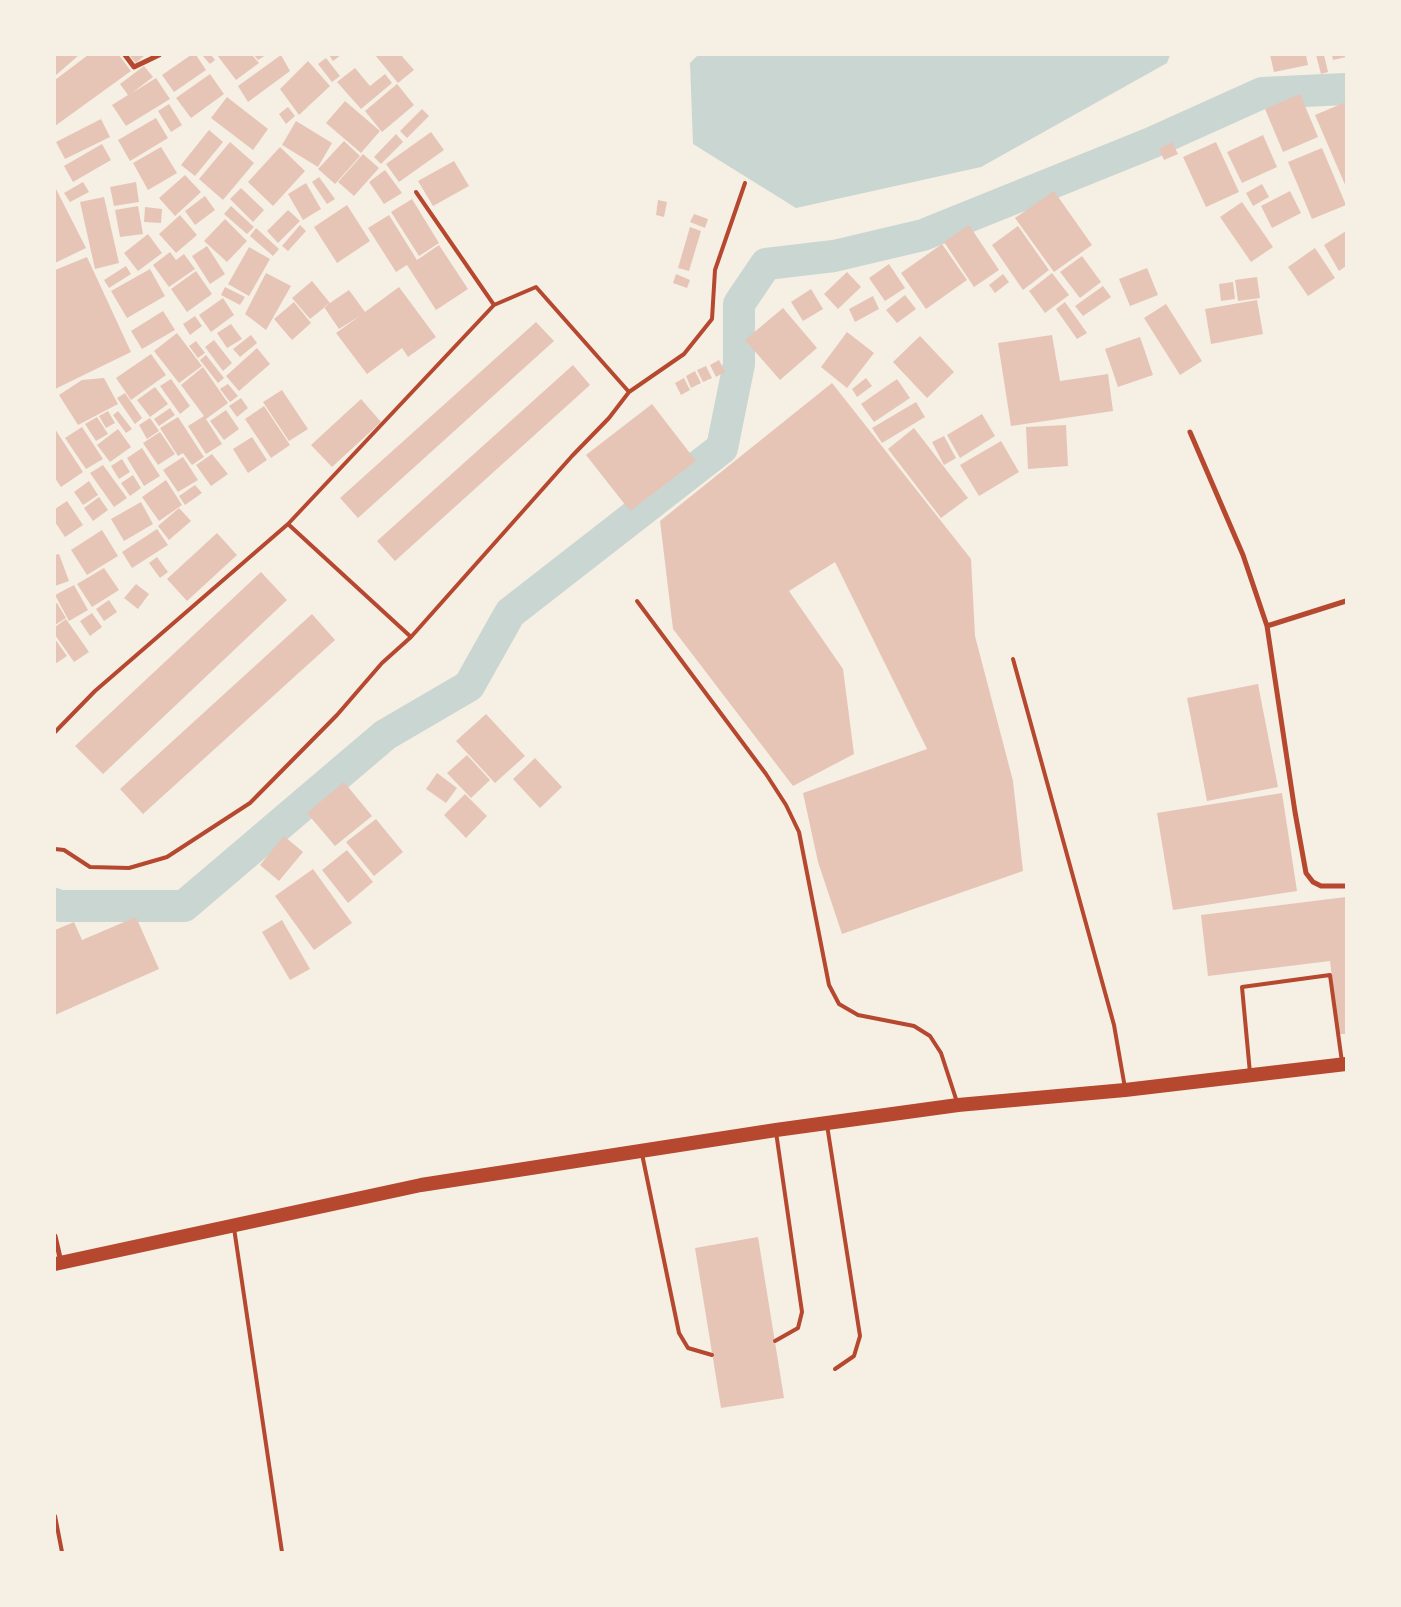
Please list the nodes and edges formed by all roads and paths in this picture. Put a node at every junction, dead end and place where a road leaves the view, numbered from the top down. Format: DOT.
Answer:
graph roads {
  1 [pos="125,55"];
  2 [pos="159,55"];
  3 [pos="745,183"];
  4 [pos="416,192"];
  5 [pos="494,304"];
  6 [pos="629,392"];
  7 [pos="1190,432"];
  8 [pos="288,524"];
  9 [pos="1346,600"];
  10 [pos="637,601"];
  11 [pos="1266,626"];
  12 [pos="411,637"];
  13 [pos="1013,659"];
  14 [pos="55,732"];
  15 [pos="55,849"];
  16 [pos="1346,886"];
  17 [pos="1344,1064"];
  18 [pos="1250,1075"];
  19 [pos="1126,1090"];
  20 [pos="958,1104"];
  21 [pos="826,1123"];
  22 [pos="776,1130"];
  23 [pos="642,1152"];
  24 [pos="233,1226"];
  25 [pos="55,1236"];
  26 [pos="58,1264"];
  27 [pos="775,1341"];
  28 [pos="712,1355"];
  29 [pos="835,1369"];
  30 [pos="55,1516"];
  31 [pos="62,1552"];
  32 [pos="282,1552"];
  1 -- 2 [label="street"];
  3 -- 6 [label="lane"];
  4 -- 5 [label="lane"];
  5 -- 6 [label="lane"];
  5 -- 8 [label="lane"];
  6 -- 12 [label="lane"];
  7 -- 11 [label="street"];
  8 -- 12 [label="lane"];
  8 -- 14 [label="lane"];
  9 -- 11 [label="street"];
  10 -- 20 [label="lane"];
  11 -- 16 [label="street"];
  12 -- 15 [label="lane"];
  13 -- 19 [label="lane"];
  17 -- 18 [label="highway"];
  17 -- 18 [label="lane"];
  18 -- 19 [label="highway"];
  19 -- 20 [label="highway"];
  20 -- 21 [label="highway"];
  21 -- 22 [label="highway"];
  21 -- 29 [label="lane"];
  22 -- 23 [label="highway"];
  22 -- 27 [label="lane"];
  23 -- 24 [label="highway"];
  23 -- 28 [label="lane"];
  24 -- 26 [label="highway"];
  24 -- 32 [label="lane"];
  25 -- 26 [label="street"];
  30 -- 31 [label="lane"];
}
